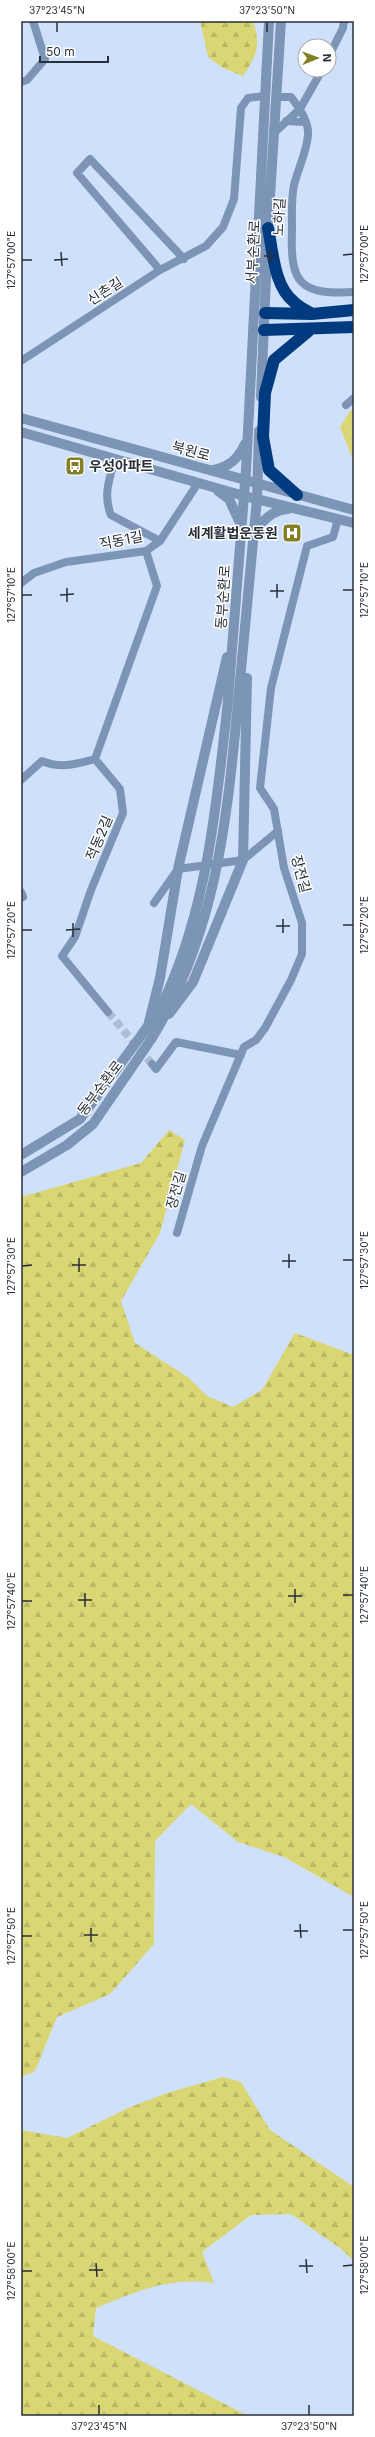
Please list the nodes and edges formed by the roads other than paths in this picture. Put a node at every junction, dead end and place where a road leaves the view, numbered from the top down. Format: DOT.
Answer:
graph roads {
  1 [pos="33,21"];
  2 [pos="269,21"];
  3 [pos="281,21"];
  4 [pos="344,21"];
  5 [pos="337,40"];
  6 [pos="317,78"];
  7 [pos="21,82"];
  8 [pos="264,96"];
  9 [pos="277,97"];
  10 [pos="300,108"];
  11 [pos="286,121"];
  12 [pos="305,122"];
  13 [pos="274,132"];
  14 [pos="268,228"];
  15 [pos="184,259"];
  16 [pos="160,270"];
  17 [pos="354,292"];
  18 [pos="354,310"];
  19 [pos="259,313"];
  20 [pos="312,314"];
  21 [pos="354,327"];
  22 [pos="258,330"];
  23 [pos="310,330"];
  24 [pos="21,361"];
  25 [pos="263,396"];
  26 [pos="354,398"];
  27 [pos="346,405"];
  28 [pos="21,418"];
  29 [pos="21,432"];
  30 [pos="262,433"];
  31 [pos="247,441"];
  32 [pos="120,446"];
  33 [pos="115,459"];
  34 [pos="210,471"];
  35 [pos="245,480"];
  36 [pos="198,483"];
  37 [pos="258,484"];
  38 [pos="209,486"];
  39 [pos="297,495"];
  40 [pos="244,496"];
  41 [pos="257,499"];
  42 [pos="295,508"];
  43 [pos="354,510"];
  44 [pos="338,520"];
  45 [pos="354,523"];
  46 [pos="242,526"];
  47 [pos="254,530"];
  48 [pos="160,541"];
  49 [pos="146,551"];
  50 [pos="21,583"];
  51 [pos="238,592"];
  52 [pos="248,592"];
  53 [pos="233,701"];
  54 [pos="96,759"];
  55 [pos="21,780"];
  56 [pos="278,831"];
  57 [pos="243,860"];
  58 [pos="178,869"];
  59 [pos="154,903"];
  60 [pos="108,1012"];
  61 [pos="150,1032"];
  62 [pos="240,1055"];
  63 [pos="152,1064"];
  64 [pos="21,1155"];
  65 [pos="21,1172"];
  66 [pos="177,1233"];
  1 -- 7 [label="street"];
  2 -- 8 [label="street, 서부순환로"];
  3 -- 9 [label="street, 서부순환로"];
  4 -- 5 [label="street"];
  6 -- 10 [label="street"];
  8 -- 9 [label="street"];
  8 -- 15 [label="street, 신촌길"];
  8 -- 19 [label="street, 서부순환로"];
  9 -- 10 [label="street"];
  9 -- 13 [label="street, 서부순환로"];
  10 -- 11 [label="street"];
  10 -- 12 [label="street, 노하길"];
  11 -- 12 [label="street"];
  11 -- 13 [label="street"];
  12 -- 17 [label="street, 노하길"];
  13 -- 14 [label="street, 서부순환로"];
  14 -- 19 [label="street, 서부순환로"];
  14 -- 20 [label="highway"];
  15 -- 16 [label="street, 신촌길"];
  15 -- 16 [label="street"];
  16 -- 24 [label="street, 신촌길"];
  18 -- 20 [label="highway"];
  19 -- 20 [label="highway"];
  19 -- 22 [label="street, 서부순환로"];
  21 -- 23 [label="highway"];
  22 -- 23 [label="highway"];
  22 -- 25 [label="street, 서부순환로"];
  22 -- 31 [label="street, 서부순환로"];
  23 -- 25 [label="highway"];
  25 -- 30 [label="highway"];
  26 -- 27 [label="street"];
  28 -- 32 [label="street, 북원로"];
  29 -- 33 [label="street, 북원로"];
  30 -- 37 [label="street"];
  30 -- 39 [label="highway"];
  31 -- 34 [label="street"];
  31 -- 35 [label="street, 서부순환로"];
  32 -- 33 [label="street"];
  32 -- 34 [label="street, 북원로"];
  33 -- 36 [label="street, 북원로"];
  33 -- 48 [label="street"];
  34 -- 35 [label="street, 북원로"];
  35 -- 37 [label="street, 북원로"];
  35 -- 40 [label="street, 서부순환로"];
  36 -- 38 [label="street, 북원로"];
  36 -- 48 [label="street, 직동1길"];
  37 -- 39 [label="street, 북원로"];
  37 -- 41 [label="street, 동부순환로"];
  38 -- 40 [label="street, 북원로"];
  38 -- 46 [label="street"];
  39 -- 43 [label="street, 북원로"];
  40 -- 41 [label="street, 북원로"];
  40 -- 46 [label="street, 동부순환로"];
  41 -- 42 [label="street, 북원로"];
  41 -- 47 [label="street, 동부순환로"];
  42 -- 44 [label="street, 북원로"];
  42 -- 47 [label="street"];
  44 -- 45 [label="street, 북원로"];
  44 -- 56 [label="street, 장전길"];
  46 -- 51 [label="street, 동부순환로"];
  47 -- 52 [label="street, 동부순환로"];
  48 -- 49 [label="street, 직동1길"];
  49 -- 50 [label="street, 직동1길"];
  49 -- 54 [label="street"];
  51 -- 53 [label="street, 동부순환로"];
  51 -- 58 [label="street"];
  52 -- 53 [label="street, 동부순환로"];
  52 -- 57 [label="street"];
  53 -- 61 [label="street, bridge"];
  54 -- 55 [label="street"];
  54 -- 60 [label="street, 적동2길"];
  56 -- 57 [label="street"];
  56 -- 62 [label="street, 장전길"];
  57 -- 58 [label="street"];
  57 -- 61 [label="street"];
  58 -- 59 [label="street"];
  58 -- 61 [label="street"];
  61 -- 64 [label="street, 동부순환로"];
  61 -- 65 [label="street, 동부순환로"];
  62 -- 63 [label="street"];
  62 -- 66 [label="street, 장전길"];
}
